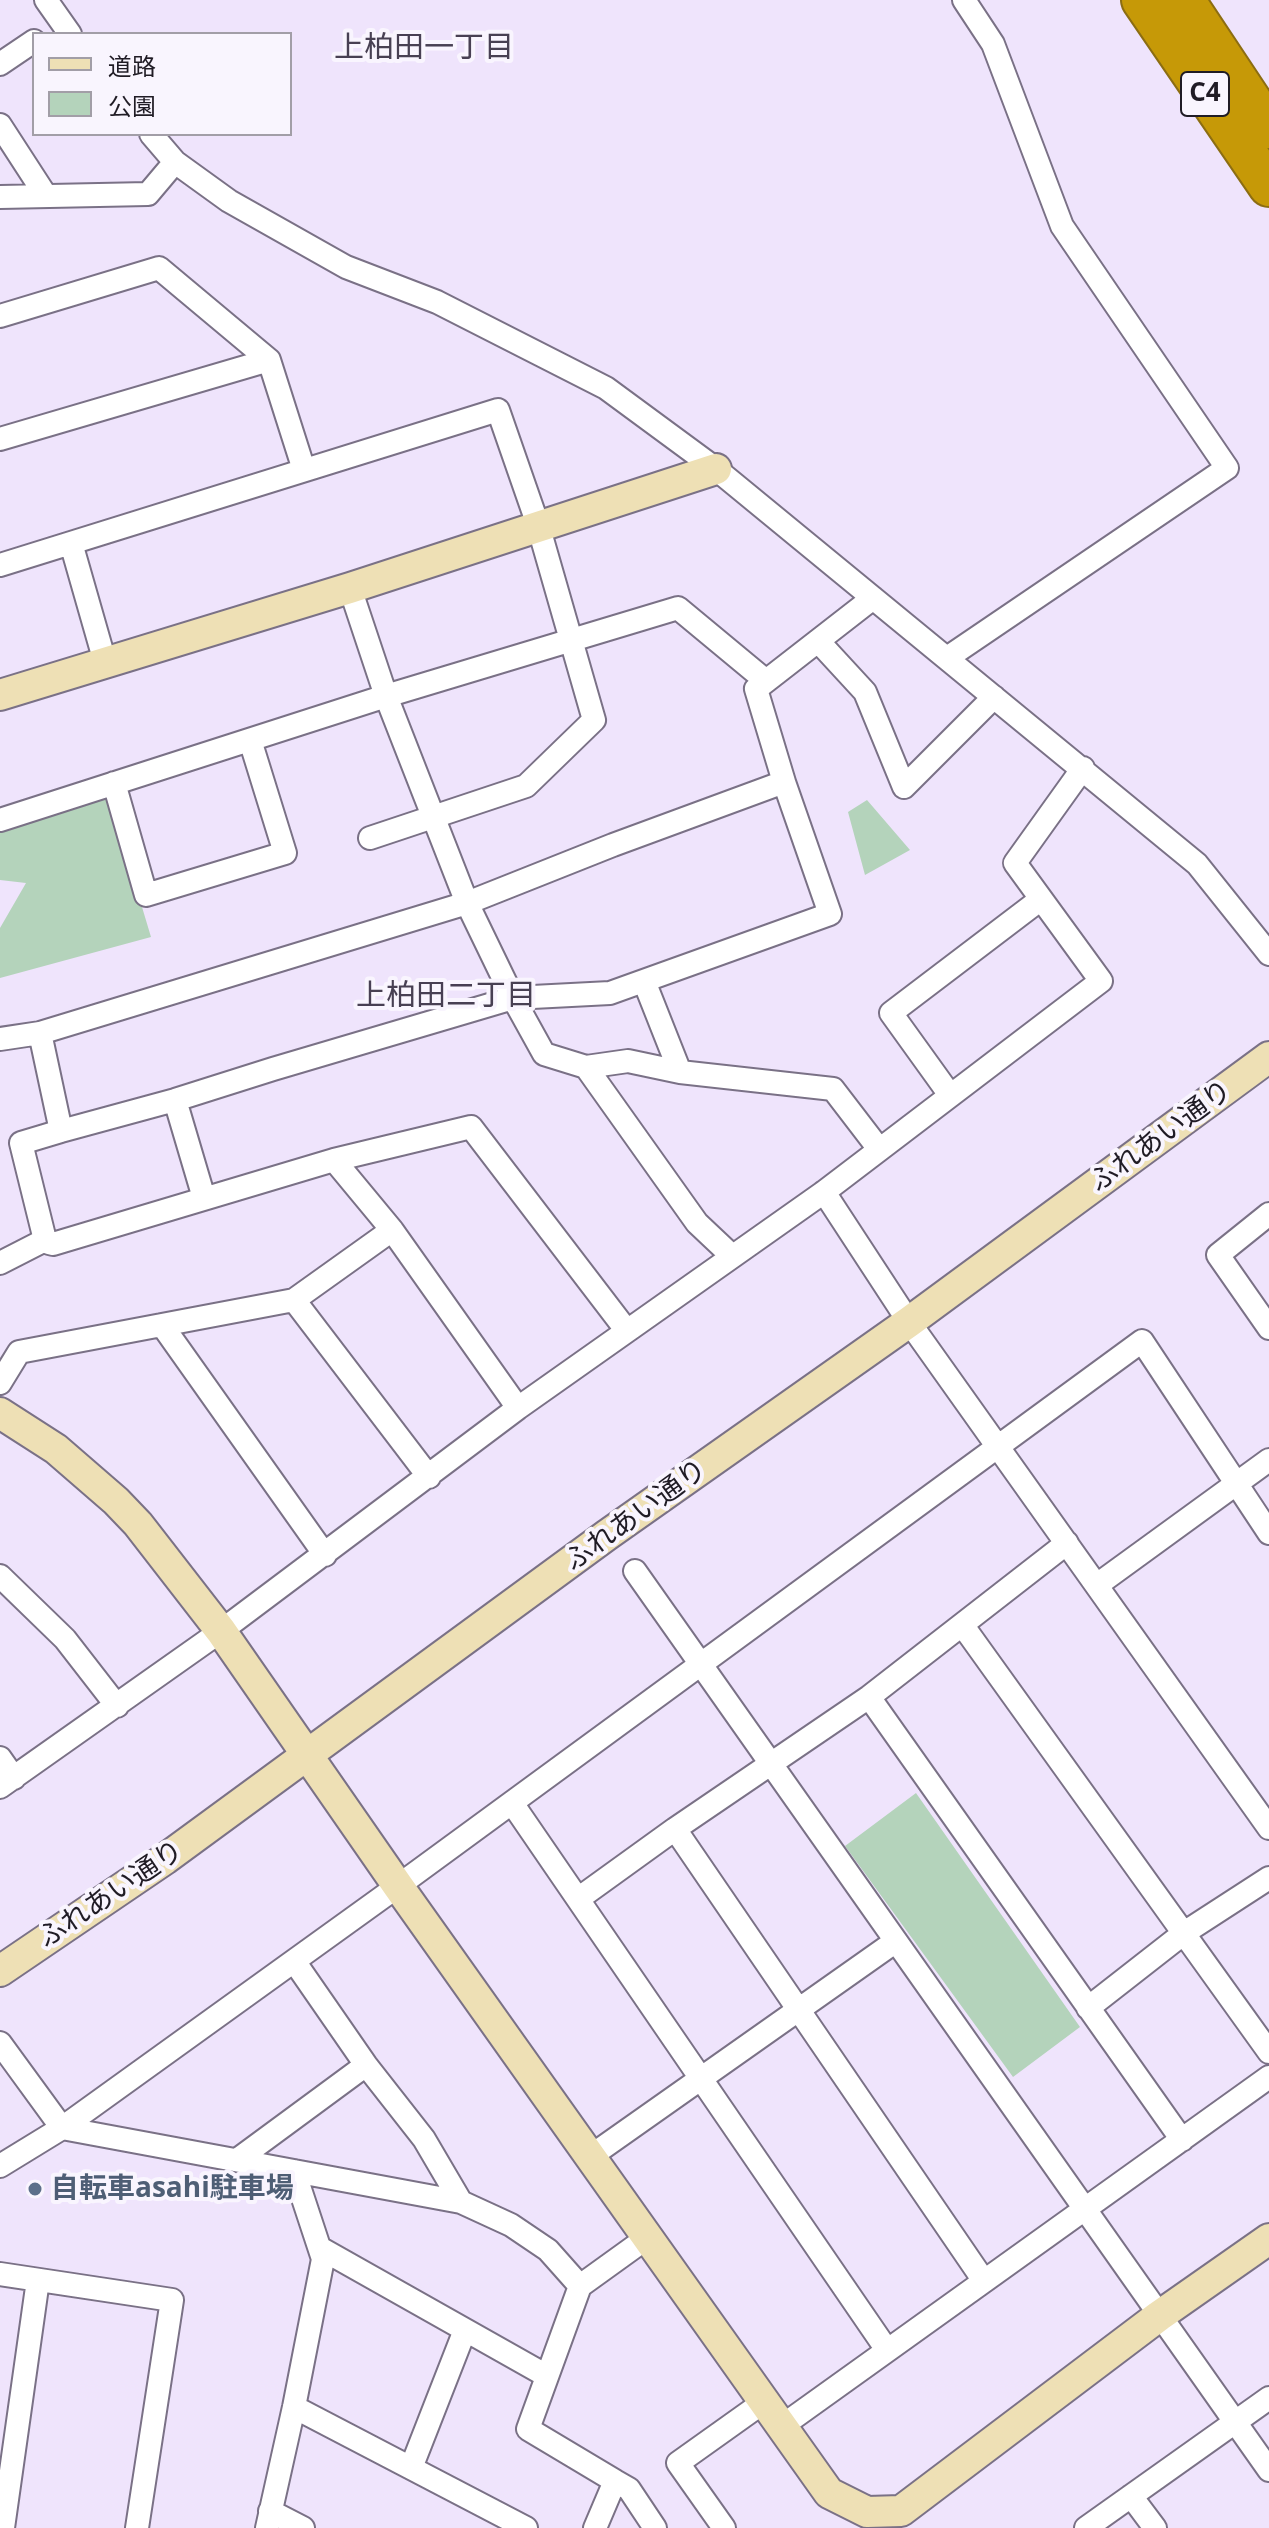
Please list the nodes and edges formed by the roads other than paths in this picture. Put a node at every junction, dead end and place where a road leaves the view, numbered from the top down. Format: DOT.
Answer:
graph roads {
  1 [pos="46,0"];
  2 [pos="964,0"];
  3 [pos="1142,0"];
  4 [pos="1184,0"];
  5 [pos="59,30"];
  6 [pos="32,42"];
  7 [pos="0,64"];
  8 [pos="0,125"];
  9 [pos="1269,128"];
  10 [pos="153,136"];
  11 [pos="175,162"];
  12 [pos="1269,186"];
  13 [pos="46,196"];
  14 [pos="0,197"];
  15 [pos="0,316"];
  16 [pos="269,360"];
  17 [pos="0,439"];
  18 [pos="716,469"];
  19 [pos="304,470"];
  20 [pos="538,525"];
  21 [pos="71,543"];
  22 [pos="0,565"];
  23 [pos="350,588"];
  24 [pos="873,598"];
  25 [pos="571,640"];
  26 [pos="818,641"];
  27 [pos="947,658"];
  28 [pos="105,662"];
  29 [pos="766,681"];
  30 [pos="0,695"];
  31 [pos="386,696"];
  32 [pos="994,697"];
  33 [pos="250,740"];
  34 [pos="1083,768"];
  35 [pos="784,782"];
  36 [pos="114,783"];
  37 [pos="433,817"];
  38 [pos="0,820"];
  39 [pos="370,838"];
  40 [pos="1041,899"];
  41 [pos="467,903"];
  42 [pos="1269,954"];
  43 [pos="644,981"];
  44 [pos="513,998"];
  45 [pos="40,1033"];
  46 [pos="0,1039"];
  47 [pos="1269,1057"];
  48 [pos="586,1067"];
  49 [pos="680,1072"];
  50 [pos="950,1095"];
  51 [pos="175,1100"];
  52 [pos="61,1131"];
  53 [pos="879,1149"];
  54 [pos="334,1160"];
  55 [pos="824,1192"];
  56 [pos="204,1198"];
  57 [pos="1269,1214"];
  58 [pos="392,1230"];
  59 [pos="45,1240"];
  60 [pos="732,1256"];
  61 [pos="0,1263"];
  62 [pos="294,1300"];
  63 [pos="909,1322"];
  64 [pos="162,1325"];
  65 [pos="1269,1328"];
  66 [pos="627,1331"];
  67 [pos="0,1383"];
  68 [pos="518,1408"];
  69 [pos="0,1413"];
  70 [pos="997,1449"];
  71 [pos="1269,1460"];
  72 [pos="429,1477"];
  73 [pos="1235,1484"];
  74 [pos="1269,1533"];
  75 [pos="1067,1543"];
  76 [pos="325,1555"];
  77 [pos="635,1571"];
  78 [pos="0,1576"];
  79 [pos="1097,1585"];
  80 [pos="963,1626"];
  81 [pos="221,1631"];
  82 [pos="701,1664"];
  83 [pos="869,1697"];
  84 [pos="117,1706"];
  85 [pos="307,1756"];
  86 [pos="0,1758"];
  87 [pos="772,1764"];
  88 [pos="7,1782"];
  89 [pos="512,1803"];
  90 [pos="1269,1828"];
  91 [pos="675,1829"];
  92 [pos="1269,1878"];
  93 [pos="398,1886"];
  94 [pos="578,1899"];
  95 [pos="1184,1933"];
  96 [pos="896,1941"];
  97 [pos="294,1961"];
  98 [pos="0,1971"];
  99 [pos="1088,2008"];
  100 [pos="799,2010"];
  101 [pos="0,2043"];
  102 [pos="1269,2052"];
  103 [pos="366,2065"];
  104 [pos="1269,2077"];
  105 [pos="701,2079"];
  106 [pos="62,2128"];
  107 [pos="1182,2140"];
  108 [pos="591,2156"];
  109 [pos="237,2160"];
  110 [pos="0,2166"];
  111 [pos="294,2171"];
  112 [pos="461,2202"];
  113 [pos="1084,2210"];
  114 [pos="648,2237"];
  115 [pos="1269,2239"];
  116 [pos="320,2248"];
  117 [pos="0,2274"];
  118 [pos="38,2280"];
  119 [pos="984,2281"];
  120 [pos="580,2286"];
  121 [pos="1159,2316"];
  122 [pos="465,2330"];
  123 [pos="887,2350"];
  124 [pos="547,2376"];
  125 [pos="1269,2398"];
  126 [pos="294,2407"];
  127 [pos="774,2414"];
  128 [pos="1235,2422"];
  129 [pos="411,2468"];
  130 [pos="1269,2470"];
  131 [pos="615,2481"];
  132 [pos="1131,2496"];
  133 [pos="268,2520"];
  134 [pos="865,2520"];
  135 [pos="3,2528"];
  136 [pos="137,2528"];
  137 [pos="303,2528"];
  138 [pos="526,2528"];
  139 [pos="595,2528"];
  140 [pos="655,2528"];
  141 [pos="724,2528"];
  142 [pos="1086,2528"];
  143 [pos="1155,2528"];
  1 -- 5 [label="street"];
  2 -- 27 [label="street"];
  3 -- 12 [label="highway, C4"];
  4 -- 9 [label="highway, C4"];
  6 -- 7 [label="street"];
  8 -- 13 [label="street"];
  10 -- 11 [label="street"];
  11 -- 13 [label="street"];
  11 -- 18 [label="street"];
  13 -- 14 [label="street"];
  15 -- 16 [label="street"];
  16 -- 17 [label="street"];
  16 -- 19 [label="street"];
  18 -- 20 [label="street"];
  18 -- 24 [label="street"];
  19 -- 20 [label="street"];
  19 -- 21 [label="street"];
  20 -- 23 [label="street"];
  20 -- 25 [label="street"];
  21 -- 22 [label="street"];
  21 -- 28 [label="street"];
  23 -- 28 [label="street"];
  23 -- 31 [label="street"];
  24 -- 26 [label="street"];
  24 -- 27 [label="street"];
  25 -- 29 [label="street"];
  25 -- 31 [label="street"];
  25 -- 37 [label="street"];
  26 -- 29 [label="street"];
  26 -- 32 [label="street"];
  27 -- 32 [label="street"];
  28 -- 30 [label="street"];
  29 -- 35 [label="street"];
  31 -- 33 [label="street"];
  31 -- 37 [label="street"];
  32 -- 34 [label="street"];
  33 -- 36 [label="street"];
  33 -- 36 [label="street"];
  34 -- 40 [label="street"];
  34 -- 42 [label="street"];
  35 -- 41 [label="street"];
  35 -- 43 [label="street"];
  36 -- 38 [label="street"];
  37 -- 39 [label="street"];
  37 -- 41 [label="street"];
  40 -- 50 [label="street"];
  40 -- 50 [label="street"];
  41 -- 44 [label="street"];
  41 -- 45 [label="street"];
  43 -- 44 [label="street"];
  43 -- 49 [label="street"];
  44 -- 48 [label="street"];
  44 -- 51 [label="street"];
  45 -- 46 [label="street"];
  45 -- 52 [label="street"];
  47 -- 63 [label="street, ふれあい通り"];
  48 -- 49 [label="street"];
  48 -- 60 [label="street"];
  49 -- 53 [label="street"];
  50 -- 53 [label="street"];
  51 -- 52 [label="street"];
  51 -- 56 [label="street"];
  52 -- 59 [label="street"];
  53 -- 55 [label="street"];
  54 -- 56 [label="street"];
  54 -- 58 [label="street"];
  54 -- 66 [label="street"];
  55 -- 60 [label="street"];
  55 -- 63 [label="street"];
  56 -- 59 [label="street"];
  57 -- 65 [label="street"];
  58 -- 62 [label="street"];
  58 -- 68 [label="street"];
  59 -- 61 [label="street"];
  60 -- 66 [label="street"];
  62 -- 64 [label="street"];
  62 -- 72 [label="street"];
  63 -- 70 [label="street"];
  63 -- 85 [label="street, ふれあい通り"];
  64 -- 67 [label="street"];
  64 -- 76 [label="street"];
  66 -- 68 [label="street"];
  68 -- 72 [label="street"];
  69 -- 81 [label="street"];
  70 -- 73 [label="street"];
  70 -- 75 [label="street"];
  70 -- 82 [label="street"];
  71 -- 73 [label="street"];
  72 -- 76 [label="street"];
  73 -- 74 [label="street"];
  73 -- 79 [label="street"];
  75 -- 79 [label="street"];
  75 -- 80 [label="street"];
  76 -- 81 [label="street"];
  77 -- 82 [label="street"];
  78 -- 84 [label="street"];
  79 -- 90 [label="street"];
  80 -- 83 [label="street"];
  80 -- 95 [label="street"];
  81 -- 84 [label="street"];
  81 -- 85 [label="street"];
  82 -- 87 [label="street"];
  82 -- 89 [label="street"];
  83 -- 87 [label="street"];
  83 -- 99 [label="street"];
  84 -- 88 [label="street"];
  85 -- 93 [label="street"];
  85 -- 98 [label="street, ふれあい通り"];
  86 -- 88 [label="street"];
  87 -- 91 [label="street"];
  87 -- 96 [label="street"];
  89 -- 93 [label="street"];
  89 -- 94 [label="street"];
  91 -- 94 [label="street"];
  91 -- 100 [label="street"];
  92 -- 95 [label="street"];
  93 -- 97 [label="street"];
  93 -- 108 [label="street"];
  94 -- 105 [label="street"];
  95 -- 99 [label="street"];
  95 -- 102 [label="street"];
  96 -- 100 [label="street"];
  96 -- 113 [label="street"];
  97 -- 103 [label="street"];
  97 -- 106 [label="street"];
  99 -- 107 [label="street"];
  100 -- 105 [label="street"];
  100 -- 119 [label="street"];
  101 -- 106 [label="street"];
  103 -- 109 [label="street"];
  103 -- 112 [label="street"];
  104 -- 107 [label="street"];
  105 -- 108 [label="street"];
  105 -- 123 [label="street"];
  106 -- 109 [label="street"];
  106 -- 110 [label="street"];
  107 -- 113 [label="street"];
  108 -- 114 [label="street"];
  109 -- 111 [label="street"];
  111 -- 112 [label="street"];
  111 -- 116 [label="street"];
  112 -- 120 [label="street"];
  113 -- 119 [label="street"];
  113 -- 121 [label="street"];
  114 -- 120 [label="street"];
  114 -- 127 [label="street"];
  115 -- 121 [label="street"];
  116 -- 122 [label="street"];
  116 -- 126 [label="street"];
  117 -- 118 [label="street"];
  118 -- 135 [label="street"];
  118 -- 136 [label="street"];
  119 -- 123 [label="street"];
  120 -- 124 [label="street"];
  121 -- 128 [label="street"];
  121 -- 134 [label="street"];
  122 -- 124 [label="street"];
  122 -- 129 [label="street"];
  123 -- 127 [label="street"];
  124 -- 131 [label="street"];
  125 -- 128 [label="street"];
  126 -- 129 [label="street"];
  126 -- 133 [label="street"];
  127 -- 134 [label="street"];
  127 -- 141 [label="street"];
  128 -- 130 [label="street"];
  128 -- 132 [label="street"];
  129 -- 138 [label="street"];
  131 -- 139 [label="street"];
  131 -- 140 [label="street"];
  132 -- 142 [label="street"];
  132 -- 143 [label="street"];
  133 -- 137 [label="street"];
}
